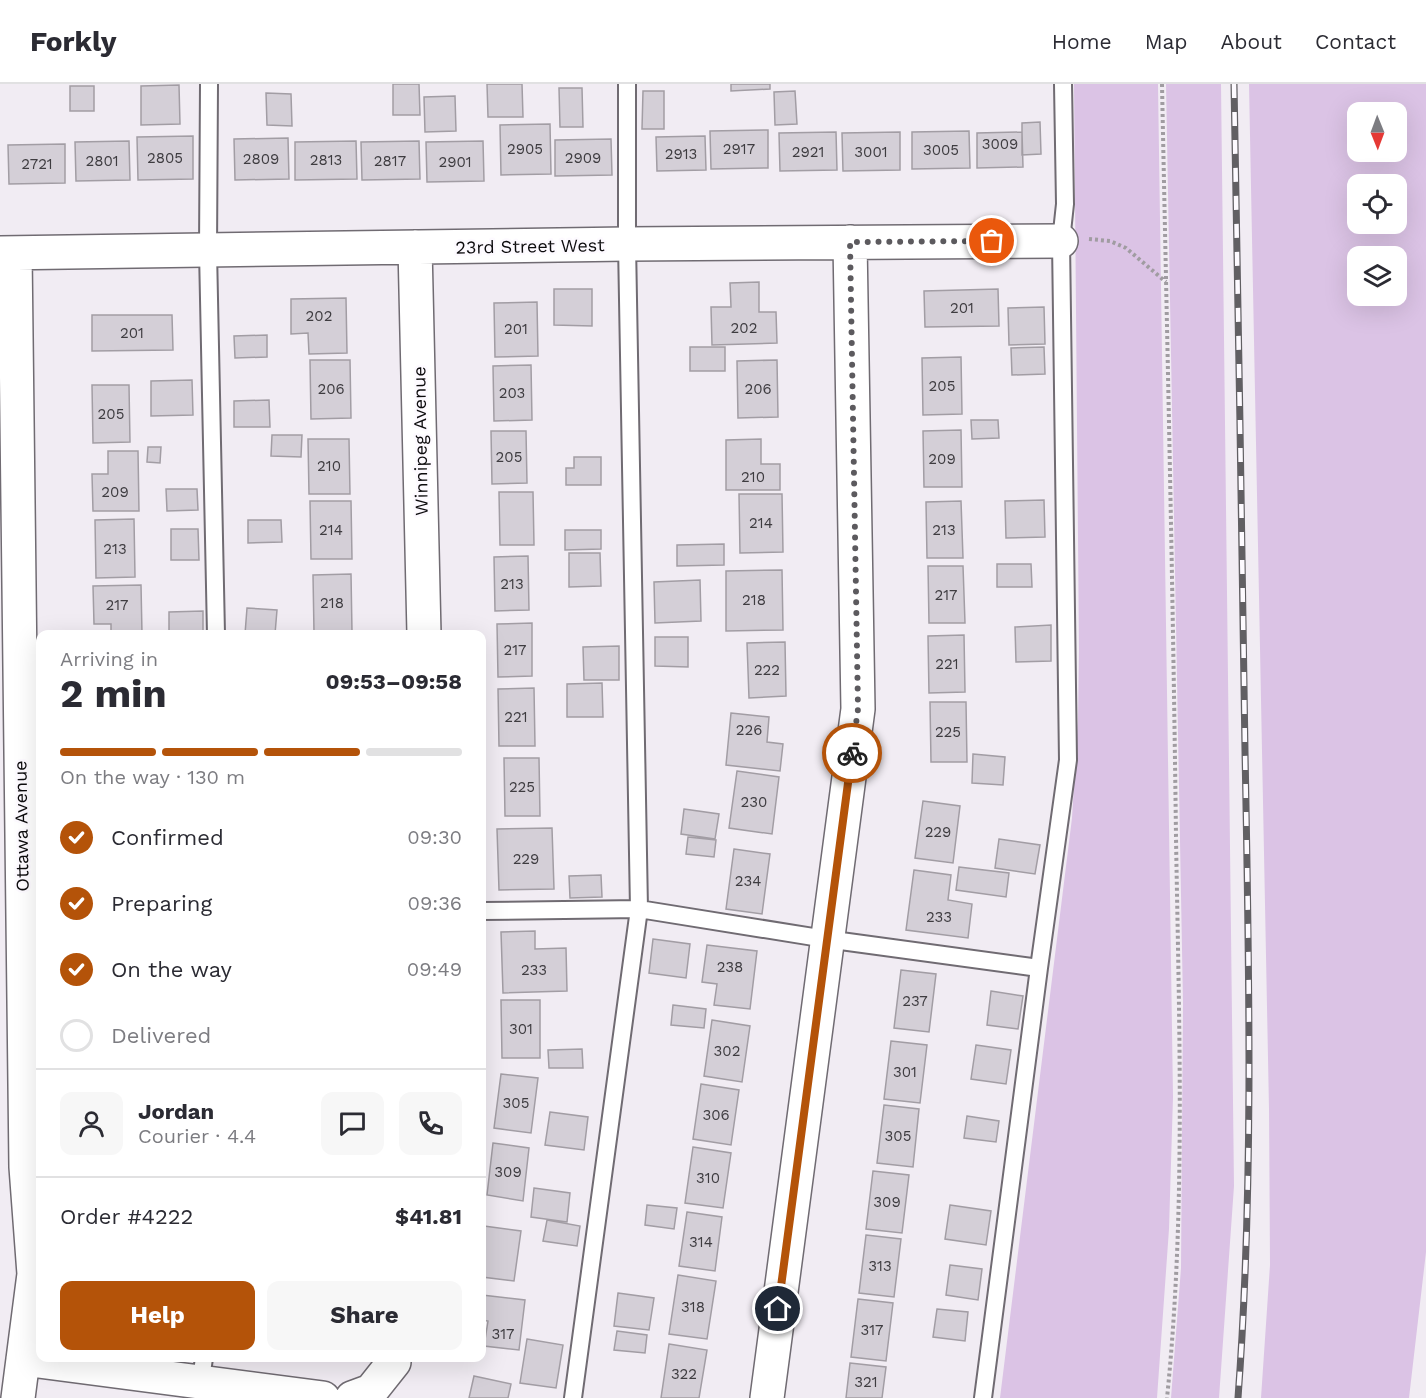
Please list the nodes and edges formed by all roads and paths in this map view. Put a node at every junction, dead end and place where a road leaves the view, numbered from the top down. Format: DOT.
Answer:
graph roads {
  1 [pos="209,84"];
  2 [pos="627,84"];
  3 [pos="1063,84"];
  4 [pos="1162,84"];
  5 [pos="1061,239"];
  6 [pos="850,242"];
  7 [pos="627,244"];
  8 [pos="415,247"];
  9 [pos="208,251"];
  10 [pos="7,253"];
  11 [pos="1166,283"];
  12 [pos="216,630"];
  13 [pos="424,630"];
  14 [pos="639,909"];
  15 [pos="486,911"];
  16 [pos="826,939"];
  17 [pos="1039,968"];
  18 [pos="12,985"];
  19 [pos="23,1359"];
  20 [pos="36,1361"];
  21 [pos="48,1362"];
  22 [pos="394,1362"];
  23 [pos="201,1380"];
  24 [pos="18,1398"];
  25 [pos="323,1398"];
  26 [pos="352,1398"];
  27 [pos="573,1398"];
  28 [pos="767,1398"];
  29 [pos="983,1398"];
  30 [pos="1167,1398"];
  1 -- 9 [label="lane"];
  2 -- 7 [label="lane"];
  3 -- 5 [label="lane"];
  4 -- 11 [label="path"];
  5 -- 6 [label="street, 23rd Street West"];
  5 -- 11 [label="path"];
  5 -- 17 [label="lane"];
  6 -- 7 [label="street, 23rd Street West"];
  6 -- 16 [label="street"];
  7 -- 8 [label="street, 23rd Street West"];
  7 -- 14 [label="lane"];
  8 -- 9 [label="street, 23rd Street West"];
  8 -- 13 [label="street, Winnipeg Avenue"];
  9 -- 10 [label="street, 23rd Street West"];
  9 -- 12 [label="lane"];
  10 -- 18 [label="street, Ottawa Avenue"];
  11 -- 30 [label="path"];
  14 -- 15 [label="lane"];
  14 -- 16 [label="lane"];
  14 -- 27 [label="lane"];
  16 -- 17 [label="lane"];
  16 -- 28 [label="street"];
  17 -- 29 [label="lane"];
  18 -- 19 [label="street, Ottawa Avenue"];
  19 -- 20 [label="street"];
  19 -- 24 [label="street, Ottawa Avenue"];
  21 -- 23 [label="street"];
  22 -- 26 [label="street"];
  23 -- 25 [label="street"];
}
